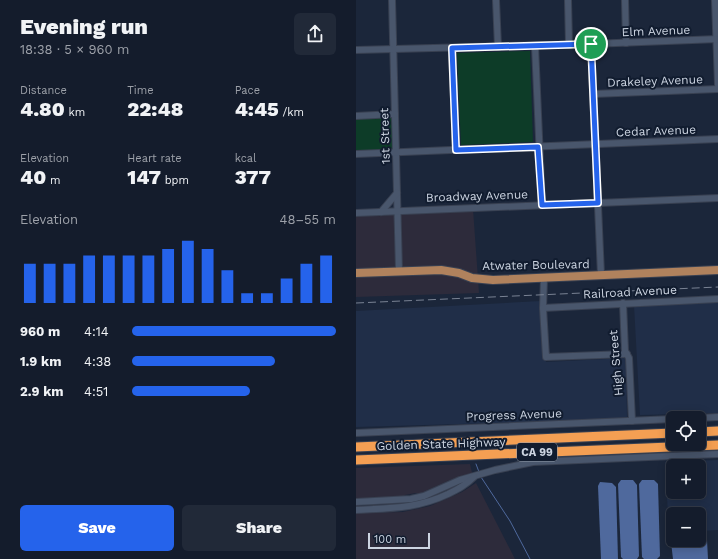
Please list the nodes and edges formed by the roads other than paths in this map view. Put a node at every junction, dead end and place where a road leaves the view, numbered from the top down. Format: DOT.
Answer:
graph roads {
  1 [pos="392,0"];
  2 [pos="496,0"];
  3 [pos="568,0"];
  4 [pos="625,0"];
  5 [pos="715,0"];
  6 [pos="717,39"];
  7 [pos="626,43"];
  8 [pos="591,44"];
  9 [pos="569,45"];
  10 [pos="535,46"];
  11 [pos="498,47"];
  12 [pos="452,48"];
  13 [pos="394,49"];
  14 [pos="356,50"];
  15 [pos="718,85"];
  16 [pos="718,89"];
  17 [pos="593,94"];
  18 [pos="395,114"];
  19 [pos="356,116"];
  20 [pos="718,139"];
  21 [pos="595,144"];
  22 [pos="538,147"];
  23 [pos="456,150"];
  24 [pos="396,153"];
  25 [pos="356,154"];
  26 [pos="397,193"];
  27 [pos="718,198"];
  28 [pos="598,203"];
  29 [pos="542,205"];
  30 [pos="398,211"];
  31 [pos="381,212"];
  32 [pos="356,213"];
  33 [pos="718,270"];
  34 [pos="399,272"];
  35 [pos="356,273"];
  36 [pos="601,275"];
  37 [pos="544,278"];
  38 [pos="718,299"];
  39 [pos="623,303"];
  40 [pos="543,308"];
  41 [pos="627,354"];
  42 [pos="718,417"];
  43 [pos="706,418"];
  44 [pos="666,419"];
  45 [pos="632,421"];
  46 [pos="718,431"];
  47 [pos="706,432"];
  48 [pos="356,433"];
  49 [pos="666,433"];
  50 [pos="718,444"];
  51 [pos="356,447"];
  52 [pos="718,454"];
  53 [pos="356,460"];
  54 [pos="474,477"];
  55 [pos="356,502"];
  56 [pos="356,510"];
  1 -- 13 [label="street, 1st Street"];
  2 -- 11 [label="street"];
  3 -- 9 [label="street"];
  4 -- 7 [label="street"];
  5 -- 6 [label="street"];
  6 -- 7 [label="street, Elm Avenue"];
  6 -- 15 [label="street"];
  7 -- 8 [label="street, Elm Avenue"];
  8 -- 9 [label="street, Elm Avenue"];
  8 -- 17 [label="street"];
  9 -- 10 [label="street, Elm Avenue"];
  10 -- 11 [label="street, Elm Avenue"];
  10 -- 22 [label="street"];
  11 -- 12 [label="street, Elm Avenue"];
  12 -- 13 [label="street, Elm Avenue"];
  12 -- 23 [label="street"];
  13 -- 14 [label="street, Elm Avenue"];
  13 -- 18 [label="street, 1st Street"];
  16 -- 17 [label="street, Drakeley Avenue"];
  17 -- 21 [label="street"];
  18 -- 19 [label="street"];
  18 -- 24 [label="street, 1st Street"];
  20 -- 21 [label="street, Cedar Avenue"];
  21 -- 22 [label="street, Cedar Avenue"];
  21 -- 28 [label="street"];
  22 -- 23 [label="street, Cedar Avenue"];
  22 -- 29 [label="street"];
  23 -- 24 [label="street, Cedar Avenue"];
  24 -- 25 [label="street, Cedar Avenue"];
  24 -- 26 [label="street, 1st Street"];
  26 -- 30 [label="street, 1st Street"];
  26 -- 31 [label="street"];
  27 -- 28 [label="street, Broadway Avenue"];
  28 -- 29 [label="street, Broadway Avenue"];
  28 -- 36 [label="street"];
  29 -- 30 [label="street, Broadway Avenue"];
  30 -- 31 [label="street, Broadway Avenue"];
  30 -- 34 [label="street, 1st Street"];
  31 -- 32 [label="street, Broadway Avenue"];
  33 -- 36 [label="main road, Atwater Boulevard"];
  34 -- 35 [label="main road, Atwater Boulevard"];
  34 -- 37 [label="main road, Atwater Boulevard"];
  36 -- 37 [label="main road, Atwater Boulevard"];
  37 -- 40 [label="street"];
  38 -- 39 [label="street, Railroad Avenue"];
  39 -- 40 [label="street, Railroad Avenue"];
  39 -- 41 [label="street, High Street"];
  40 -- 41 [label="street"];
  41 -- 45 [label="street, High Street"];
  42 -- 43 [label="street"];
  44 -- 45 [label="street, Progress Avenue"];
  45 -- 48 [label="street, Progress Avenue"];
  46 -- 47 [label="highway"];
  49 -- 51 [label="highway, Golden State Highway / CA 99"];
  50 -- 53 [label="highway, Golden State Highway / CA 99"];
  52 -- 54 [label="street"];
  54 -- 55 [label="street"];
  54 -- 56 [label="street"];
}
